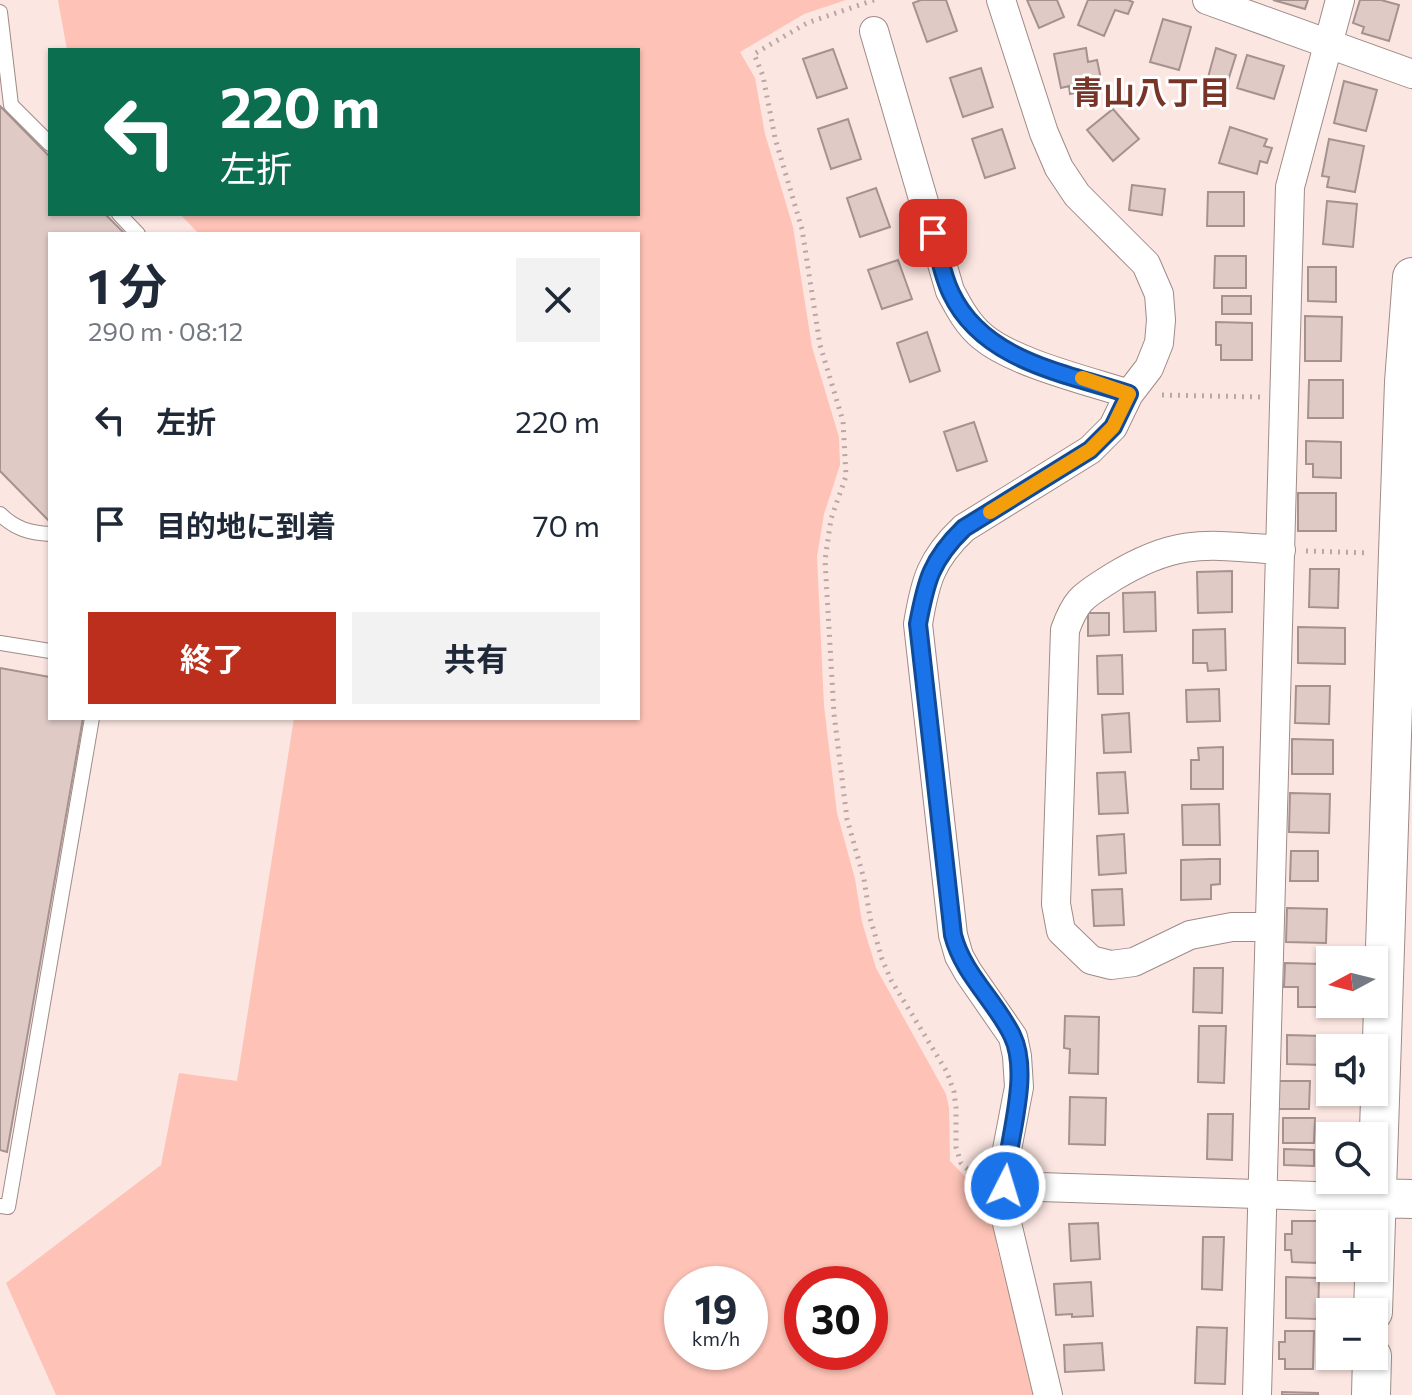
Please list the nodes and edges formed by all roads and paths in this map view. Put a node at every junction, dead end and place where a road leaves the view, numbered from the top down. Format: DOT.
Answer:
graph roads {
  1 [pos="874,0"];
  2 [pos="1001,0"];
  3 [pos="1207,0"];
  4 [pos="1340,0"];
  5 [pos="0,12"];
  6 [pos="874,31"];
  7 [pos="1328,44"];
  8 [pos="1412,74"];
  9 [pos="48,142"];
  10 [pos="121,216"];
  11 [pos="136,232"];
  12 [pos="1412,277"];
  13 [pos="1129,394"];
  14 [pos="1284,397"];
  15 [pos="0,514"];
  16 [pos="48,534"];
  17 [pos="1281,550"];
  18 [pos="1393,553"];
  19 [pos="0,643"];
  20 [pos="48,651"];
  21 [pos="92,720"];
  22 [pos="1269,927"];
  23 [pos="1005,1186"];
  24 [pos="1262,1195"];
  25 [pos="1394,1198"];
  26 [pos="0,1206"];
  27 [pos="1376,1298"];
  28 [pos="1372,1370"];
  29 [pos="1048,1395"];
  30 [pos="1257,1395"];
  31 [pos="1371,1395"];
  1 -- 23 [label="path"];
  2 -- 13 [label="street"];
  3 -- 7 [label="street"];
  4 -- 7 [label="street"];
  5 -- 9 [label="lane"];
  6 -- 13 [label="street"];
  7 -- 8 [label="street"];
  7 -- 14 [label="street"];
  10 -- 11 [label="lane"];
  12 -- 18 [label="street"];
  13 -- 14 [label="path"];
  13 -- 23 [label="street"];
  14 -- 17 [label="street"];
  15 -- 16 [label="lane"];
  17 -- 18 [label="path"];
  17 -- 22 [label="street"];
  17 -- 22 [label="street"];
  18 -- 25 [label="street"];
  19 -- 20 [label="lane"];
  21 -- 26 [label="lane"];
  22 -- 24 [label="street"];
  23 -- 24 [label="street"];
  23 -- 29 [label="street"];
  24 -- 25 [label="street"];
  24 -- 30 [label="street"];
  25 -- 27 [label="street"];
  28 -- 31 [label="street"];
}
